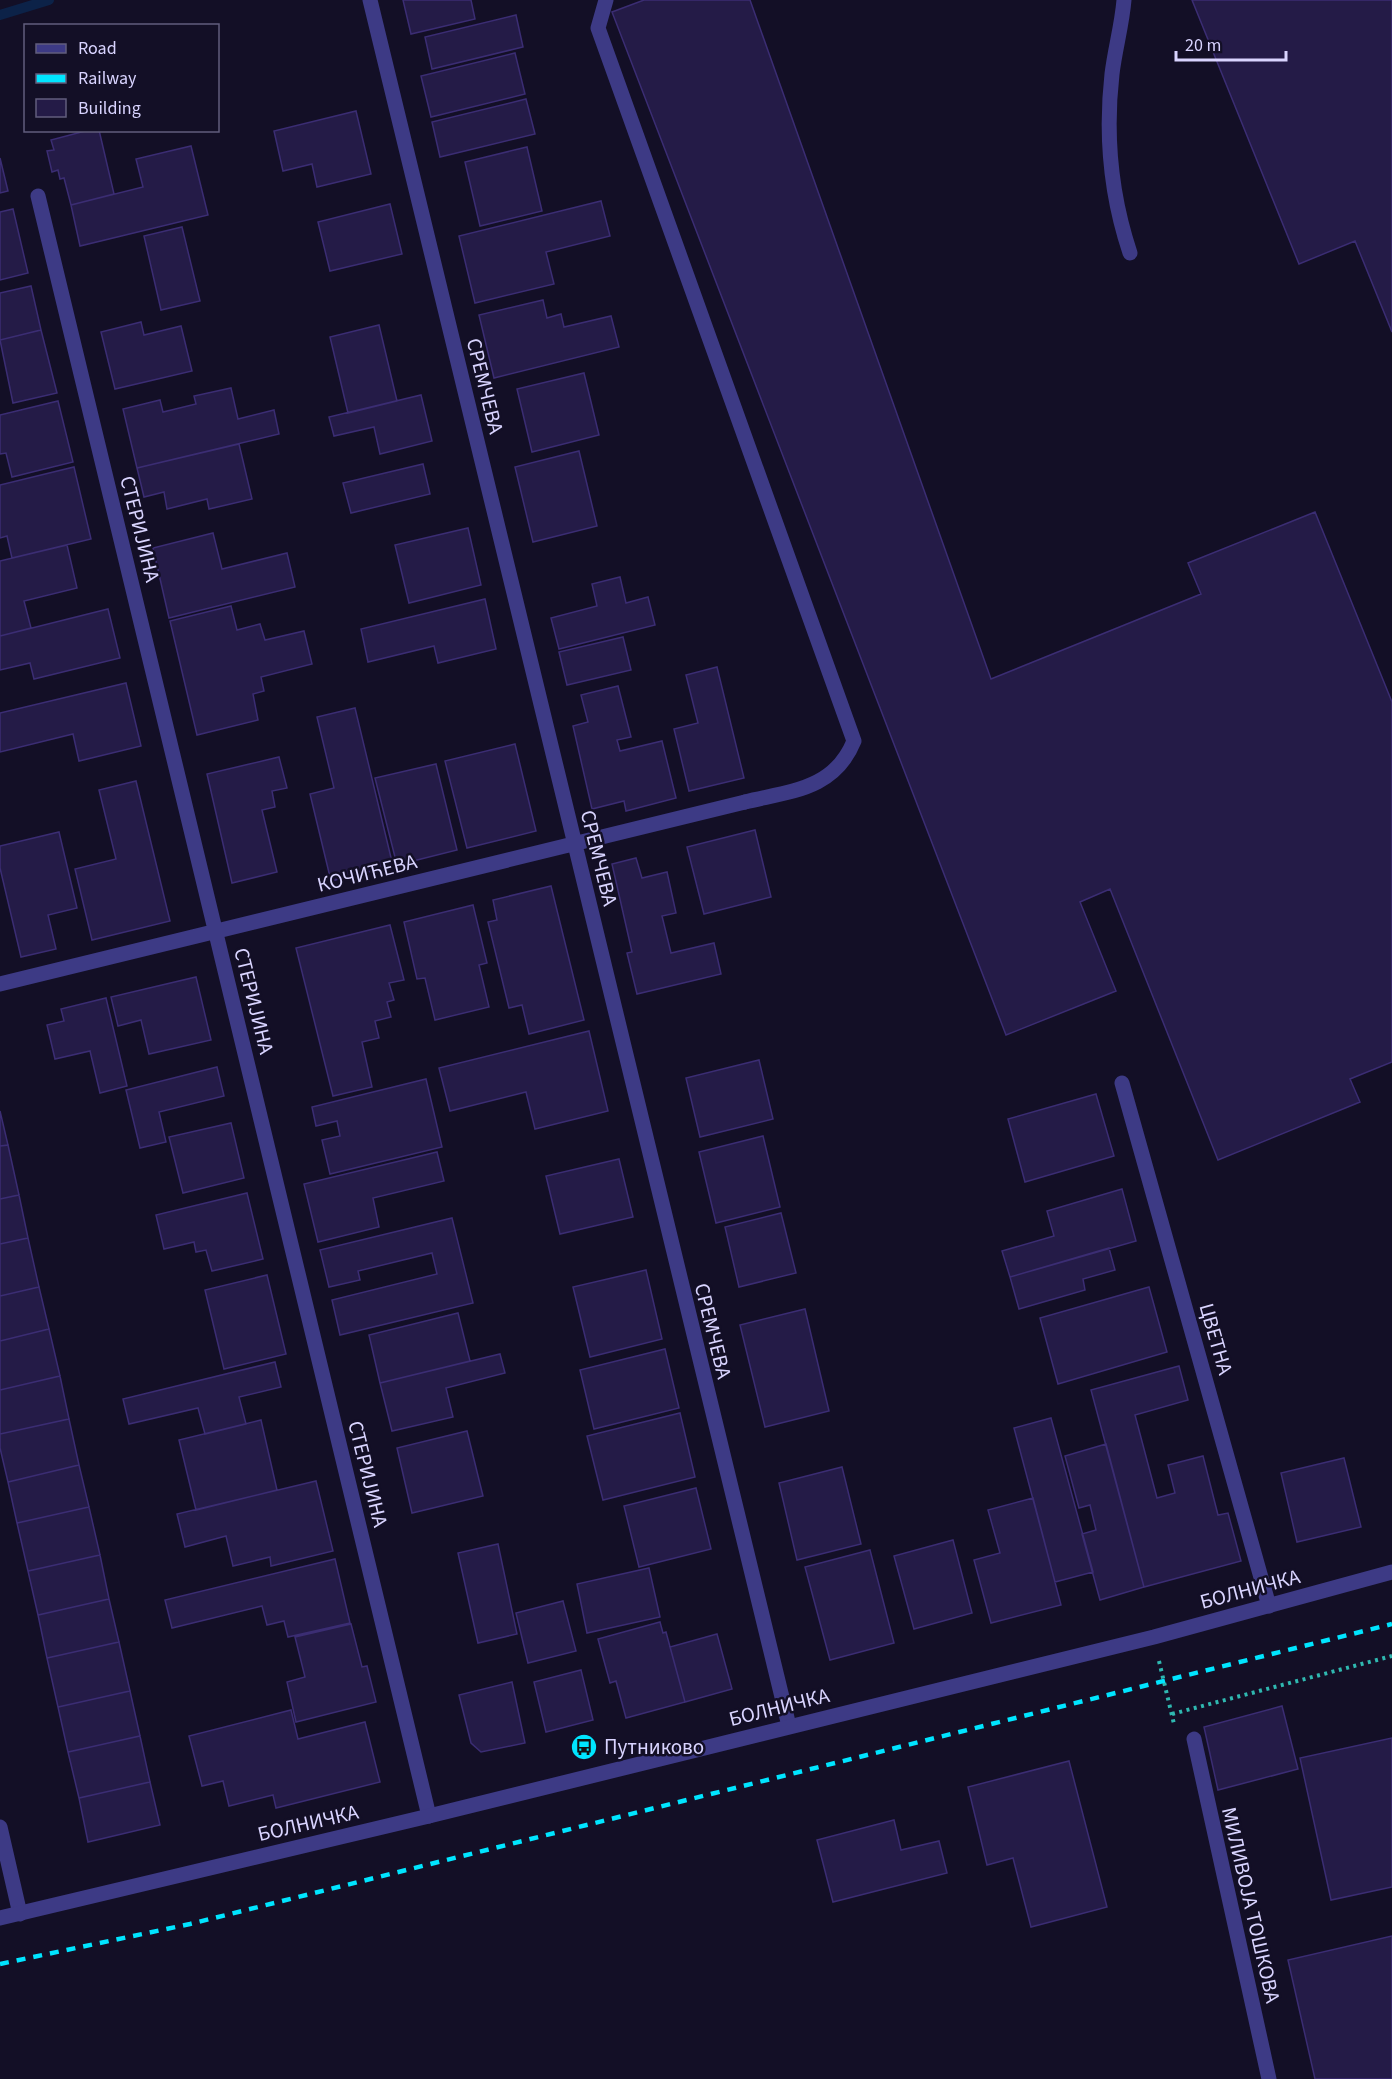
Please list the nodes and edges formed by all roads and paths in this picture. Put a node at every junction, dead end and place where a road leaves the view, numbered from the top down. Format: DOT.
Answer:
graph roads {
  1 [pos="370,0"];
  2 [pos="606,0"];
  3 [pos="1124,0"];
  4 [pos="38,196"];
  5 [pos="1130,253"];
  6 [pos="574,844"];
  7 [pos="216,932"];
  8 [pos="0,984"];
  9 [pos="1122,1083"];
  10 [pos="1392,1572"];
  11 [pos="1269,1606"];
  12 [pos="1392,1656"];
  13 [pos="1172,1714"];
  14 [pos="789,1726"];
  15 [pos="1194,1739"];
  16 [pos="429,1816"];
  17 [pos="0,1827"];
  18 [pos="20,1914"];
  19 [pos="0,1918"];
  20 [pos="1269,2079"];
  1 -- 6 [label="street, СРЕМЧЕВА"];
  2 -- 6 [label="street, КОЧИЋЕВА"];
  3 -- 5 [label="street"];
  4 -- 7 [label="street, СТЕРИЈИНА"];
  6 -- 7 [label="street, КОЧИЋЕВА"];
  6 -- 14 [label="street, СРЕМЧЕВА"];
  7 -- 8 [label="street, КОЧИЋЕВА"];
  7 -- 16 [label="street, СТЕРИЈИНА"];
  9 -- 11 [label="street, ЦВЕТНА"];
  10 -- 11 [label="street, БОЛНИЧКА"];
  11 -- 14 [label="street, БОЛНИЧКА"];
  12 -- 13 [label="path"];
  14 -- 16 [label="street, БОЛНИЧКА"];
  15 -- 20 [label="street, МИЛИВОЈА ТОШКОВА"];
  16 -- 18 [label="street, БОЛНИЧКА"];
  17 -- 18 [label="street"];
  18 -- 19 [label="street, БОЛНИЧКА"];
}
